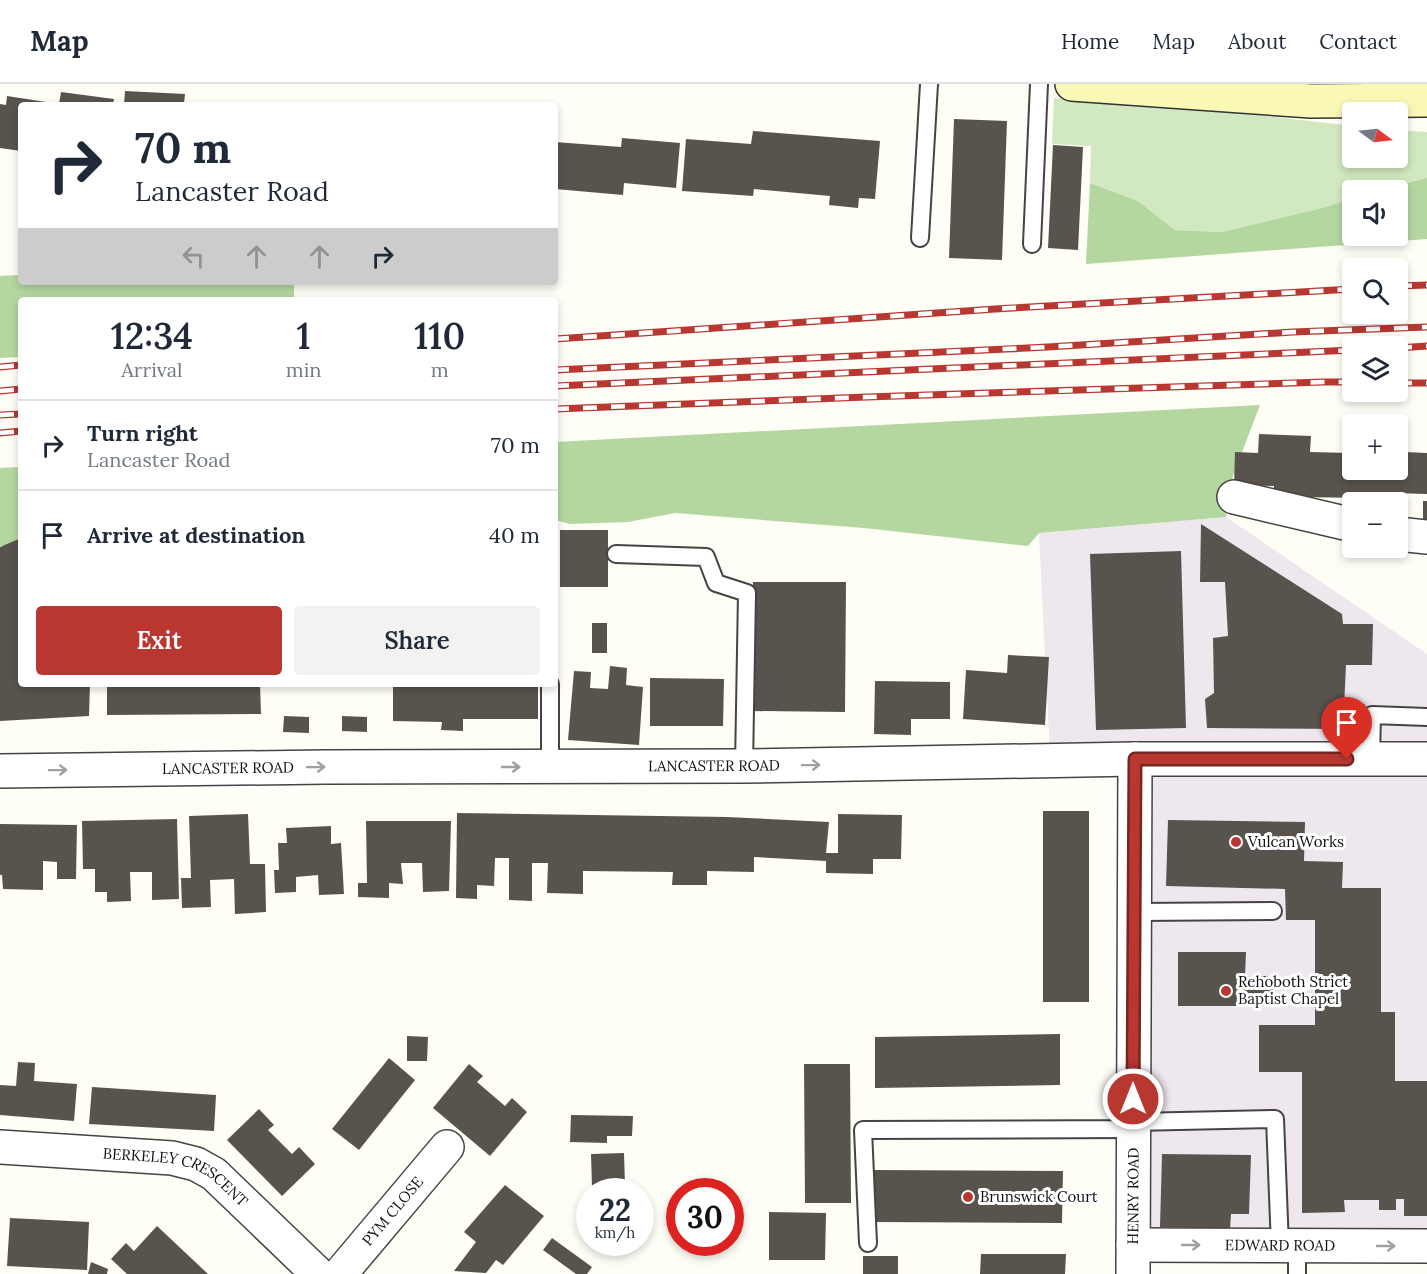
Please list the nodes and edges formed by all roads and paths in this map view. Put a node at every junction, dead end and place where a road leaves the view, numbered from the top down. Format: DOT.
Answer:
graph roads {
  1 [pos="929,84"];
  2 [pos="1039,84"];
  3 [pos="1072,84"];
  4 [pos="1311,92"];
  5 [pos="1427,100"];
  6 [pos="920,238"];
  7 [pos="1032,244"];
  8 [pos="1234,497"];
  9 [pos="1342,522"];
  10 [pos="1408,535"];
  11 [pos="1427,537"];
  12 [pos="616,554"];
  13 [pos="550,687"];
  14 [pos="1427,717"];
  15 [pos="1135,759"];
  16 [pos="1371,759"];
  17 [pos="1427,759"];
  18 [pos="744,766"];
  19 [pos="550,767"];
  20 [pos="0,771"];
  21 [pos="1273,911"];
  22 [pos="1135,912"];
  23 [pos="1133,1126"];
  24 [pos="447,1146"];
  25 [pos="0,1147"];
  26 [pos="868,1243"];
  27 [pos="1427,1246"];
  28 [pos="1291,1255"];
  29 [pos="1133,1259"];
  30 [pos="318,1274"];
  31 [pos="340,1274"];
  1 -- 6 [label="lane"];
  2 -- 7 [label="lane"];
  3 -- 4 [label="street"];
  4 -- 5 [label="street"];
  8 -- 9 [label="street"];
  10 -- 11 [label="street"];
  12 -- 18 [label="lane"];
  13 -- 19 [label="lane"];
  14 -- 16 [label="lane"];
  15 -- 16 [label="street, LANCASTER ROAD"];
  18 -- 15 [label="street, LANCASTER ROAD, one-way"];
  15 -- 22 [label="street, HENRY ROAD"];
  16 -- 17 [label="street, LANCASTER ROAD"];
  18 -- 19 [label="street, LANCASTER ROAD"];
  20 -- 19 [label="street, LANCASTER ROAD, one-way"];
  21 -- 22 [label="lane"];
  22 -- 23 [label="street, HENRY ROAD"];
  23 -- 26 [label="lane"];
  23 -- 28 [label="lane"];
  23 -- 29 [label="street, HENRY ROAD"];
  24 -- 31 [label="street, PYM CLOSE"];
  25 -- 30 [label="street, BERKELEY CRESCENT"];
  28 -- 27 [label="street, EDWARD ROAD, one-way"];
  29 -- 28 [label="street, EDWARD ROAD, one-way"];
}
